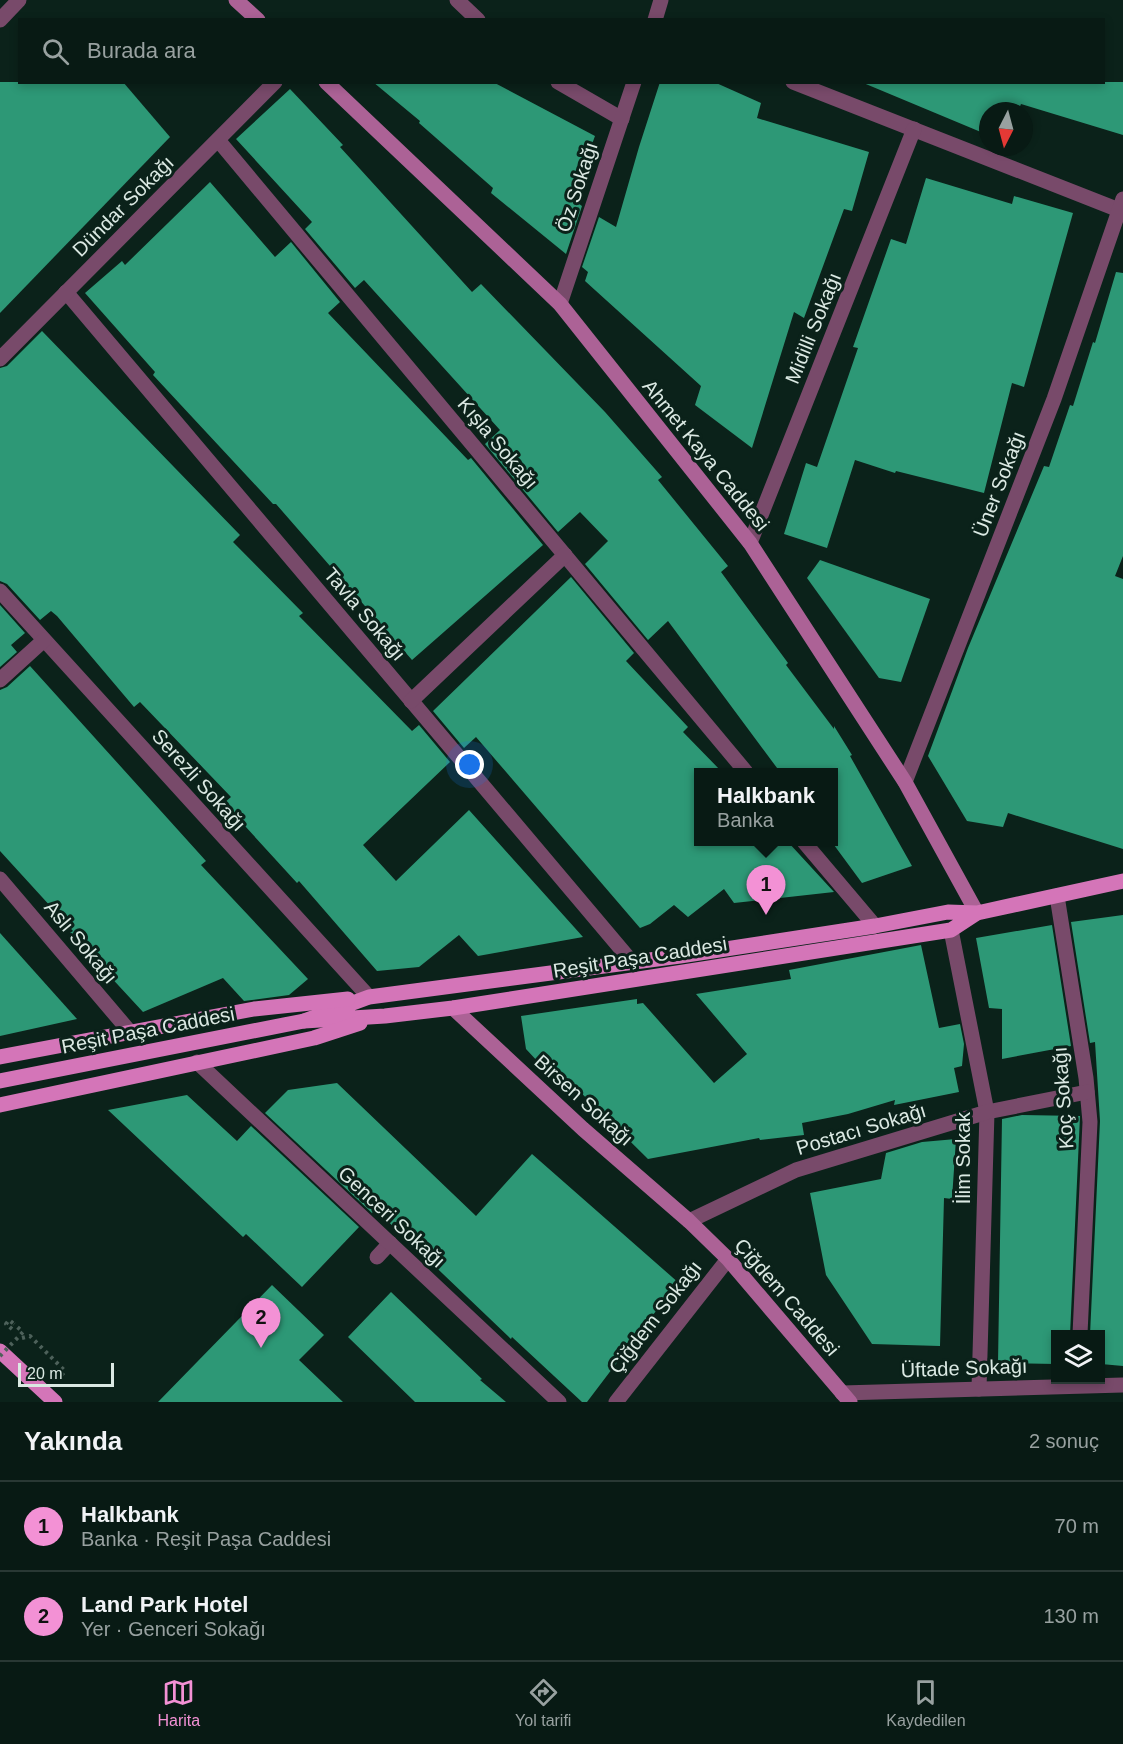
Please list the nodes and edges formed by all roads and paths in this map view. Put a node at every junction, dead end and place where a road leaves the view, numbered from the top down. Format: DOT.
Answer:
graph roads {
  1 [pos="19,0"];
  2 [pos="236,0"];
  3 [pos="457,0"];
  4 [pos="661,0"];
  5 [pos="256,18"];
  6 [pos="476,18"];
  7 [pos="656,18"];
  8 [pos="0,20"];
  9 [pos="273,84"];
  10 [pos="328,84"];
  11 [pos="561,84"];
  12 [pos="633,84"];
  13 [pos="798,84"];
  14 [pos="622,119"];
  15 [pos="914,129"];
  16 [pos="218,140"];
  17 [pos="1121,204"];
  18 [pos="66,292"];
  19 [pos="560,304"];
  20 [pos="2,354"];
  21 [pos="750,543"];
  22 [pos="565,555"];
  23 [pos="0,591"];
  24 [pos="44,640"];
  25 [pos="0,680"];
  26 [pos="411,701"];
  27 [pos="744,768"];
  28 [pos="905,782"];
  29 [pos="807,846"];
  30 [pos="0,879"];
  31 [pos="1123,881"];
  32 [pos="1057,896"];
  33 [pos="978,913"];
  34 [pos="875,926"];
  35 [pos="951,930"];
  36 [pos="632,962"];
  37 [pos="369,997"];
  38 [pos="453,1008"];
  39 [pos="380,1017"];
  40 [pos="304,1021"];
  41 [pos="130,1032"];
  42 [pos="0,1057"];
  43 [pos="197,1062"];
  44 [pos="0,1081"];
  45 [pos="1087,1092"];
  46 [pos="0,1105"];
  47 [pos="987,1112"];
  48 [pos="689,1221"];
  49 [pos="390,1243"];
  50 [pos="377,1257"];
  51 [pos="728,1259"];
  52 [pos="14,1324"];
  53 [pos="1080,1330"];
  54 [pos="0,1351"];
  55 [pos="0,1356"];
  56 [pos="1062,1384"];
  57 [pos="1078,1384"];
  58 [pos="1100,1384"];
  59 [pos="1123,1385"];
  60 [pos="979,1389"];
  61 [pos="846,1397"];
  62 [pos="55,1402"];
  63 [pos="559,1402"];
  64 [pos="616,1402"];
  65 [pos="1076,1402"];
  1 -- 8 [label="street"];
  2 -- 5 [label="street"];
  3 -- 6 [label="street"];
  4 -- 7 [label="street"];
  9 -- 16 [label="street, Dündar Sokağı"];
  10 -- 19 [label="street, Ahmet Kaya Caddesi"];
  11 -- 14 [label="street"];
  12 -- 14 [label="street, Öz Sokağı"];
  13 -- 15 [label="street"];
  14 -- 19 [label="street, Öz Sokağı"];
  15 -- 17 [label="street"];
  15 -- 21 [label="street, Midilli Sokağı"];
  16 -- 18 [label="street, Dündar Sokağı"];
  16 -- 22 [label="street, Kışla Sokağı"];
  17 -- 28 [label="street, Üner Sokağı"];
  18 -- 20 [label="street, Dündar Sokağı"];
  18 -- 26 [label="street, Tavla Sokağı"];
  19 -- 21 [label="street, Ahmet Kaya Caddesi"];
  21 -- 28 [label="street, Ahmet Kaya Caddesi"];
  22 -- 26 [label="street"];
  22 -- 27 [label="street, Kışla Sokağı"];
  23 -- 24 [label="street, Serezli Sokağı"];
  24 -- 25 [label="street"];
  24 -- 37 [label="street, Serezli Sokağı"];
  26 -- 36 [label="street, Tavla Sokağı"];
  28 -- 33 [label="street, Ahmet Kaya Caddesi"];
  29 -- 34 [label="street"];
  30 -- 41 [label="street, Aslı Sokağı"];
  31 -- 32 [label="main road, Reşit Paşa Caddesi"];
  32 -- 33 [label="main road, Reşit Paşa Caddesi"];
  32 -- 45 [label="street, Koç Sokağı"];
  33 -- 34 [label="main road, Reşit Paşa Caddesi"];
  33 -- 35 [label="main road, Reşit Paşa Caddesi"];
  34 -- 36 [label="main road, Reşit Paşa Caddesi"];
  35 -- 38 [label="main road, Reşit Paşa Caddesi"];
  35 -- 47 [label="street, İlim Sokak"];
  36 -- 37 [label="main road, Reşit Paşa Caddesi"];
  37 -- 40 [label="main road, Reşit Paşa Caddesi"];
  37 -- 41 [label="main road"];
  38 -- 39 [label="main road, Reşit Paşa Caddesi"];
  38 -- 48 [label="street, Birsen Sokağı"];
  39 -- 40 [label="main road, Reşit Paşa Caddesi"];
  39 -- 43 [label="main road"];
  40 -- 44 [label="main road, Reşit Paşa Caddesi"];
  41 -- 42 [label="main road"];
  43 -- 46 [label="main road"];
  43 -- 49 [label="street, Genceri Sokağı"];
  45 -- 47 [label="street, Postacı Sokağı"];
  45 -- 53 [label="street, Koç Sokağı"];
  47 -- 48 [label="street, Postacı Sokağı"];
  47 -- 60 [label="street, İlim Sokak"];
  48 -- 51 [label="street, Çiğdem Caddesi"];
  49 -- 50 [label="street"];
  49 -- 63 [label="street, Genceri Sokağı"];
  51 -- 61 [label="street, Çiğdem Caddesi"];
  51 -- 64 [label="street, Çiğdem Sokağı"];
  52 -- 55 [label="path, bridge"];
  54 -- 62 [label="main road"];
  56 -- 60 [label="street, Üftade Sokağı"];
  57 -- 65 [label="street"];
  58 -- 59 [label="street, Üftade Sokağı"];
  60 -- 61 [label="street, Üftade Sokağı"];
}
